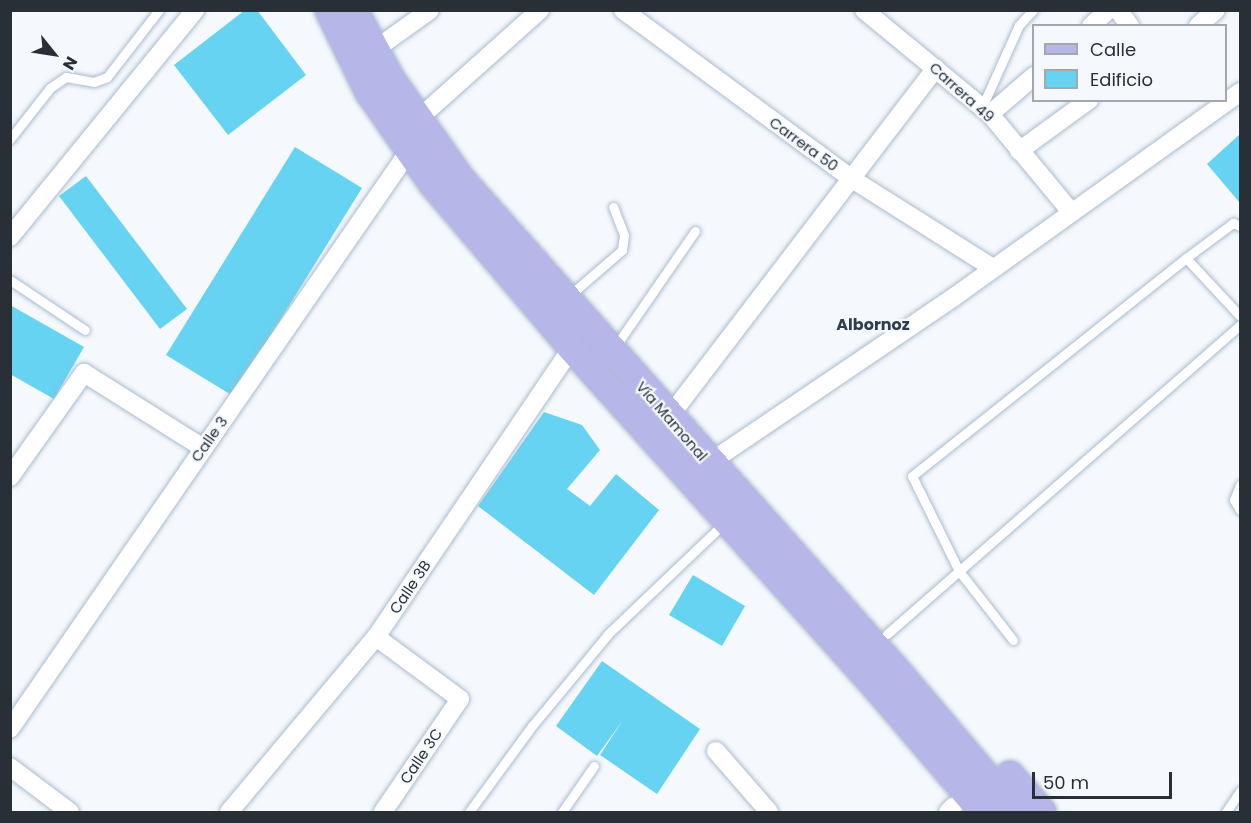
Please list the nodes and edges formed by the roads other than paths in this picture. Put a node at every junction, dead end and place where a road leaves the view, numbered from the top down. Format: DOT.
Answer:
graph roads {
  1 [pos="159,10"];
  2 [pos="195,10"];
  3 [pos="329,10"];
  4 [pos="354,10"];
  5 [pos="430,10"];
  6 [pos="540,10"];
  7 [pos="623,10"];
  8 [pos="864,10"];
  9 [pos="1033,10"];
  10 [pos="1108,10"];
  11 [pos="1118,10"];
  12 [pos="1216,10"];
  13 [pos="1093,24"];
  14 [pos="1128,24"];
  15 [pos="1200,24"];
  16 [pos="373,51"];
  17 [pos="936,68"];
  18 [pos="1032,77"];
  19 [pos="1240,92"];
  20 [pos="1227,101"];
  21 [pos="1086,102"];
  22 [pos="1226,102"];
  23 [pos="986,110"];
  24 [pos="417,120"];
  25 [pos="10,139"];
  26 [pos="409,151"];
  27 [pos="1019,151"];
  28 [pos="852,179"];
  29 [pos="613,207"];
  30 [pos="1071,212"];
  31 [pos="1240,226"];
  32 [pos="695,231"];
  33 [pos="10,237"];
  34 [pos="1186,258"];
  35 [pos="991,267"];
  36 [pos="10,280"];
  37 [pos="565,298"];
  38 [pos="1240,316"];
  39 [pos="1240,325"];
  40 [pos="85,330"];
  41 [pos="572,348"];
  42 [pos="611,351"];
  43 [pos="669,417"];
  44 [pos="203,448"];
  45 [pos="709,463"];
  46 [pos="10,477"];
  47 [pos="1240,485"];
  48 [pos="1240,510"];
  49 [pos="726,521"];
  50 [pos="959,572"];
  51 [pos="815,600"];
  52 [pos="887,634"];
  53 [pos="376,637"];
  54 [pos="1013,640"];
  55 [pos="887,679"];
  56 [pos="10,729"];
  57 [pos="716,751"];
  58 [pos="594,766"];
  59 [pos="10,767"];
  60 [pos="1240,791"];
  61 [pos="954,810"];
  62 [pos="70,813"];
  63 [pos="229,813"];
  64 [pos="383,813"];
  65 [pos="469,813"];
  66 [pos="562,813"];
  67 [pos="769,813"];
  68 [pos="983,813"];
  69 [pos="1016,813"];
  70 [pos="1042,813"];
  71 [pos="1226,813"];
  1 -- 25 [label="lane"];
  2 -- 33 [label="street"];
  3 -- 26 [label="main road, Vía Mamonal"];
  4 -- 16 [label="main road, Vía Mamonal"];
  5 -- 16 [label="street"];
  6 -- 24 [label="street"];
  7 -- 28 [label="street, Carrera 50"];
  8 -- 17 [label="street, Carrera 49"];
  9 -- 23 [label="lane"];
  10 -- 13 [label="street"];
  11 -- 14 [label="street"];
  12 -- 15 [label="street"];
  16 -- 24 [label="main road, Vía Mamonal"];
  17 -- 23 [label="street, Carrera 49"];
  17 -- 28 [label="street"];
  18 -- 23 [label="street"];
  19 -- 20 [label="street"];
  21 -- 27 [label="street"];
  22 -- 30 [label="street"];
  23 -- 27 [label="street, Carrera 49"];
  24 -- 37 [label="main road, Vía Mamonal"];
  26 -- 41 [label="main road, Vía Mamonal"];
  26 -- 44 [label="street, Calle 3"];
  27 -- 30 [label="street, Carrera 49"];
  28 -- 35 [label="street, Carrera 50"];
  28 -- 43 [label="street"];
  29 -- 37 [label="lane"];
  30 -- 35 [label="street"];
  31 -- 34 [label="lane"];
  32 -- 42 [label="lane"];
  34 -- 38 [label="lane"];
  34 -- 50 [label="lane"];
  35 -- 45 [label="street"];
  36 -- 40 [label="lane"];
  37 -- 42 [label="main road, Vía Mamonal"];
  39 -- 50 [label="lane"];
  41 -- 49 [label="main road, Vía Mamonal"];
  41 -- 53 [label="street, Calle 3B"];
  42 -- 43 [label="main road, Vía Mamonal"];
  43 -- 45 [label="main road, Vía Mamonal"];
  44 -- 46 [label="street"];
  44 -- 56 [label="street, Calle 3"];
  45 -- 51 [label="main road, Vía Mamonal"];
  47 -- 48 [label="lane"];
  49 -- 51 [label="main road, Vía Mamonal"];
  49 -- 65 [label="lane"];
  50 -- 52 [label="lane"];
  50 -- 54 [label="lane"];
  51 -- 52 [label="main road"];
  51 -- 55 [label="main road, Vía Mamonal"];
  51 -- 61 [label="main road"];
  52 -- 70 [label="main road"];
  53 -- 63 [label="street, Calle 3B"];
  53 -- 64 [label="street, Calle 3C"];
  55 -- 68 [label="main road, Vía Mamonal"];
  55 -- 69 [label="main road, Vía Mamonal"];
  57 -- 67 [label="street"];
  58 -- 66 [label="lane"];
  59 -- 62 [label="street"];
  60 -- 71 [label="lane"];
}
